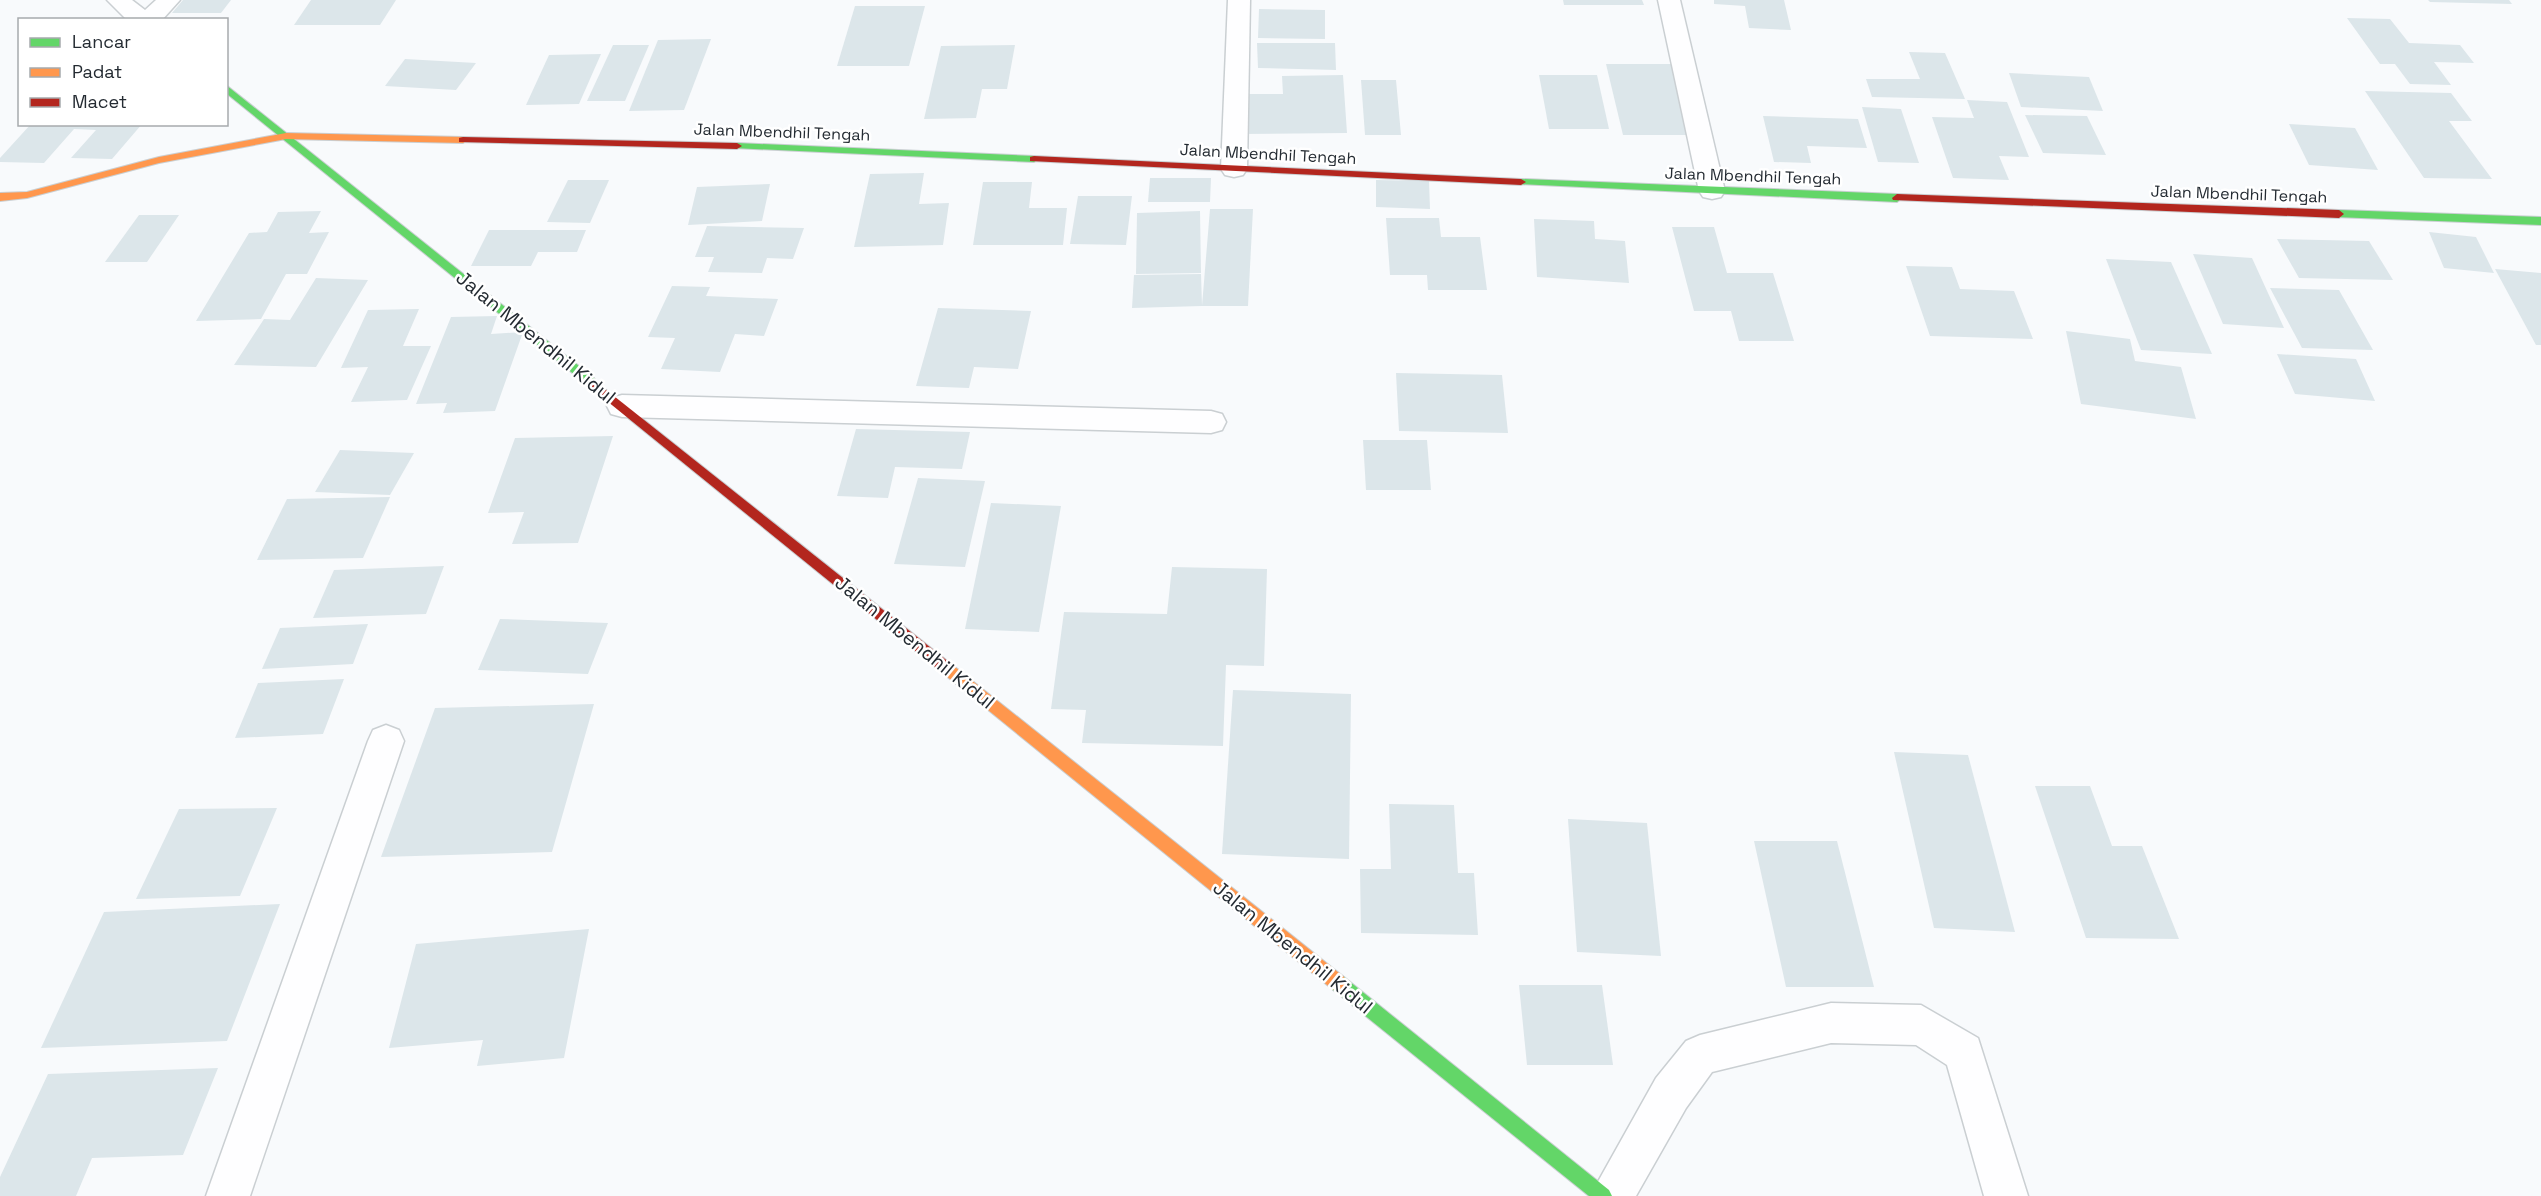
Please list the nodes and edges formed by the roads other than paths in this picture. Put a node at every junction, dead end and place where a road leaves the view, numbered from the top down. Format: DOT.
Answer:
graph roads {
  1 [pos="118,0"];
  2 [pos="169,0"];
  3 [pos="1239,0"];
  4 [pos="1669,0"];
  5 [pos="140,18"];
  6 [pos="149,18"];
  7 [pos="228,90"];
  8 [pos="286,136"];
  9 [pos="1234,169"];
  10 [pos="1712,191"];
  11 [pos="0,197"];
  12 [pos="2541,221"];
  13 [pos="622,406"];
  14 [pos="1211,422"];
  15 [pos="386,741"];
  16 [pos="228,1196"];
  17 [pos="1603,1196"];
  18 [pos="1612,1196"];
  19 [pos="2006,1196"];
  1 -- 5 [label="street"];
  2 -- 6 [label="street"];
  3 -- 9 [label="street"];
  4 -- 10 [label="street"];
  7 -- 8 [label="street, Jalan Mbendhil Kidul"];
  8 -- 9 [label="street, Jalan Mbendhil Tengah"];
  8 -- 11 [label="street, Jalan Mbendhil Tengah"];
  8 -- 13 [label="street, Jalan Mbendhil Kidul"];
  9 -- 10 [label="street, Jalan Mbendhil Tengah"];
  10 -- 12 [label="street, Jalan Mbendhil Tengah"];
  13 -- 14 [label="street"];
  13 -- 17 [label="street, Jalan Mbendhil Kidul"];
  15 -- 16 [label="street"];
  18 -- 19 [label="street"];
}
